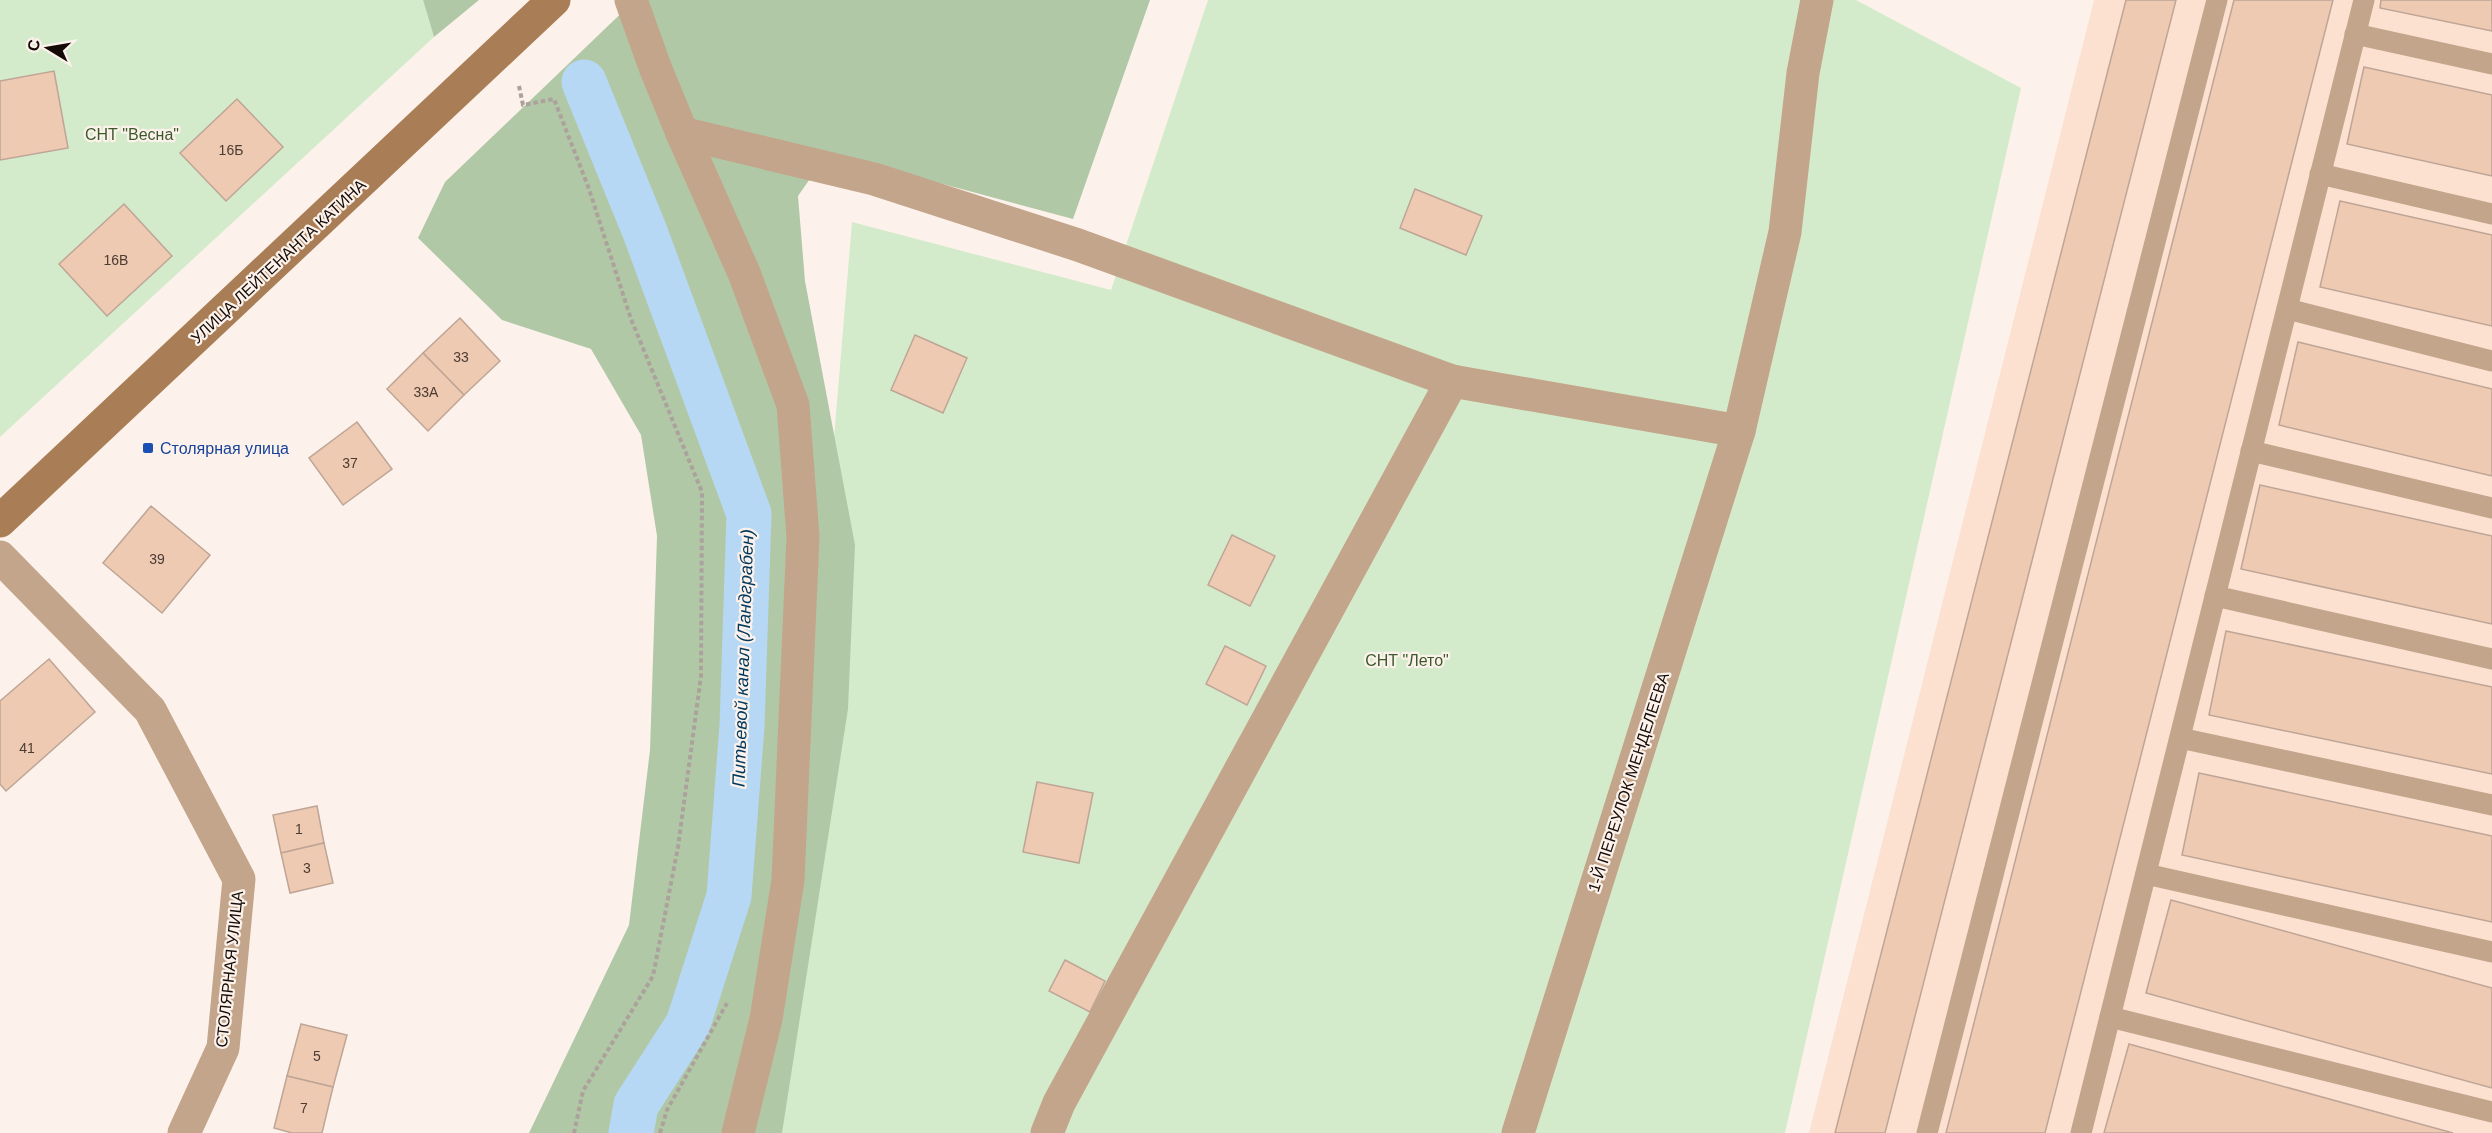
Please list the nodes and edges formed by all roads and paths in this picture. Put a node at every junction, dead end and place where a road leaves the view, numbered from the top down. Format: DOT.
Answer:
graph roads {
  1 [pos="554,0"];
  2 [pos="631,0"];
  3 [pos="1817,0"];
  4 [pos="2217,0"];
  5 [pos="2364,0"];
  6 [pos="2355,34"];
  7 [pos="2492,64"];
  8 [pos="554,99"];
  9 [pos="682,133"];
  10 [pos="2320,174"];
  11 [pos="2492,214"];
  12 [pos="2287,309"];
  13 [pos="2492,361"];
  14 [pos="1452,381"];
  15 [pos="1739,431"];
  16 [pos="2251,451"];
  17 [pos="2492,508"];
  18 [pos="0,521"];
  19 [pos="0,557"];
  20 [pos="2215,597"];
  21 [pos="2492,659"];
  22 [pos="2180,738"];
  23 [pos="2492,805"];
  24 [pos="2146,874"];
  25 [pos="2492,952"];
  26 [pos="728,1001"];
  27 [pos="2110,1017"];
  28 [pos="2492,1112"];
  29 [pos="184,1133"];
  30 [pos="574,1133"];
  31 [pos="660,1133"];
  32 [pos="738,1133"];
  33 [pos="1047,1133"];
  34 [pos="1518,1133"];
  35 [pos="1927,1133"];
  36 [pos="2081,1133"];
  1 -- 18 [label="street, УЛИЦА ЛЕЙТЕНАНТА КАТИНА"];
  2 -- 9 [label="street"];
  3 -- 15 [label="street, 1-Й ПЕРЕУЛОК МЕНДЕЛЕЕВА"];
  4 -- 35 [label="lane"];
  5 -- 6 [label="lane"];
  6 -- 7 [label="lane"];
  6 -- 10 [label="lane"];
  8 -- 30 [label="path"];
  9 -- 14 [label="street"];
  9 -- 32 [label="street"];
  10 -- 11 [label="lane"];
  10 -- 12 [label="lane"];
  12 -- 13 [label="lane"];
  12 -- 16 [label="lane"];
  14 -- 15 [label="street"];
  14 -- 33 [label="street"];
  15 -- 34 [label="street, 1-Й ПЕРЕУЛОК МЕНДЕЛЕЕВА"];
  16 -- 17 [label="lane"];
  16 -- 20 [label="lane"];
  19 -- 29 [label="street, СТОЛЯРНАЯ УЛИЦА"];
  20 -- 21 [label="lane"];
  20 -- 22 [label="lane"];
  22 -- 23 [label="lane"];
  22 -- 24 [label="lane"];
  24 -- 25 [label="lane"];
  24 -- 27 [label="lane"];
  26 -- 31 [label="path"];
  27 -- 28 [label="lane"];
  27 -- 36 [label="lane"];
}
